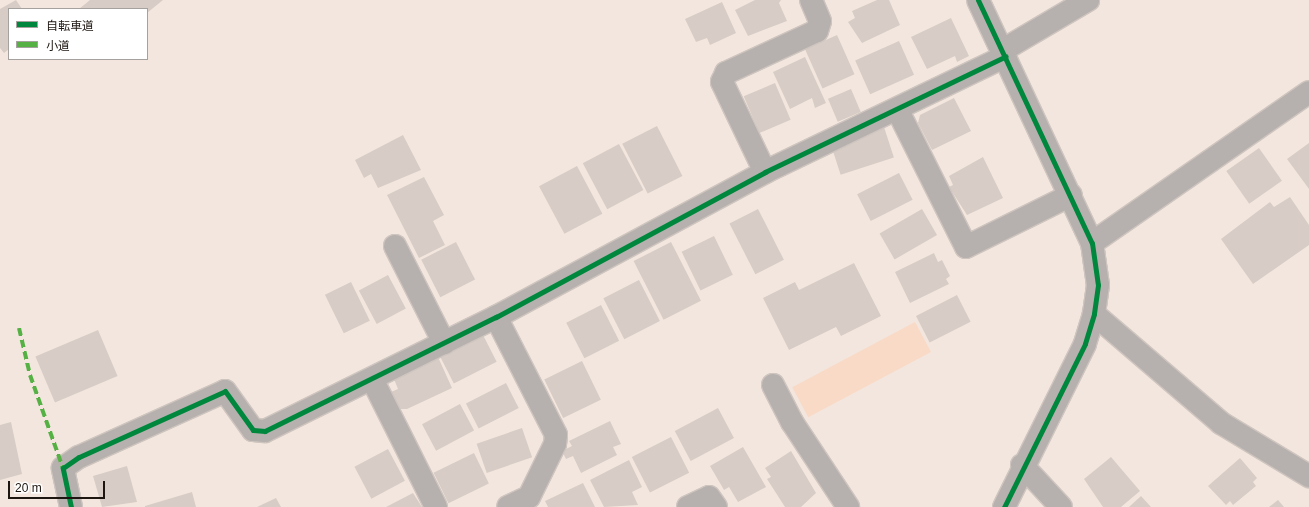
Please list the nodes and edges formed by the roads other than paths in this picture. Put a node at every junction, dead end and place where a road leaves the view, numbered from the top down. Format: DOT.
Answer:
graph roads {
  1 [pos="811,0"];
  2 [pos="978,0"];
  3 [pos="1088,0"];
  4 [pos="1004,53"];
  5 [pos="1309,92"];
  6 [pos="897,109"];
  7 [pos="765,172"];
  8 [pos="1071,196"];
  9 [pos="1092,243"];
  10 [pos="395,246"];
  11 [pos="1094,314"];
  12 [pos="496,317"];
  13 [pos="444,343"];
  14 [pos="372,379"];
  15 [pos="773,385"];
  16 [pos="1022,465"];
  17 [pos="1309,476"];
  18 [pos="71,507"];
  19 [pos="436,507"];
  20 [pos="508,507"];
  21 [pos="688,507"];
  22 [pos="716,507"];
  23 [pos="848,507"];
  24 [pos="1004,507"];
  25 [pos="1061,507"];
  1 -- 7 [label="street"];
  2 -- 4 [label="street"];
  3 -- 4 [label="street"];
  4 -- 6 [label="street"];
  4 -- 8 [label="street"];
  5 -- 9 [label="street"];
  6 -- 7 [label="street"];
  6 -- 8 [label="street"];
  7 -- 12 [label="street"];
  8 -- 9 [label="street"];
  9 -- 11 [label="street"];
  10 -- 13 [label="street"];
  11 -- 16 [label="street"];
  11 -- 17 [label="street"];
  12 -- 13 [label="street"];
  12 -- 20 [label="street"];
  13 -- 14 [label="street"];
  14 -- 18 [label="street"];
  14 -- 19 [label="street"];
  15 -- 23 [label="street"];
  16 -- 24 [label="street"];
  16 -- 25 [label="street"];
  21 -- 22 [label="street"];
}
